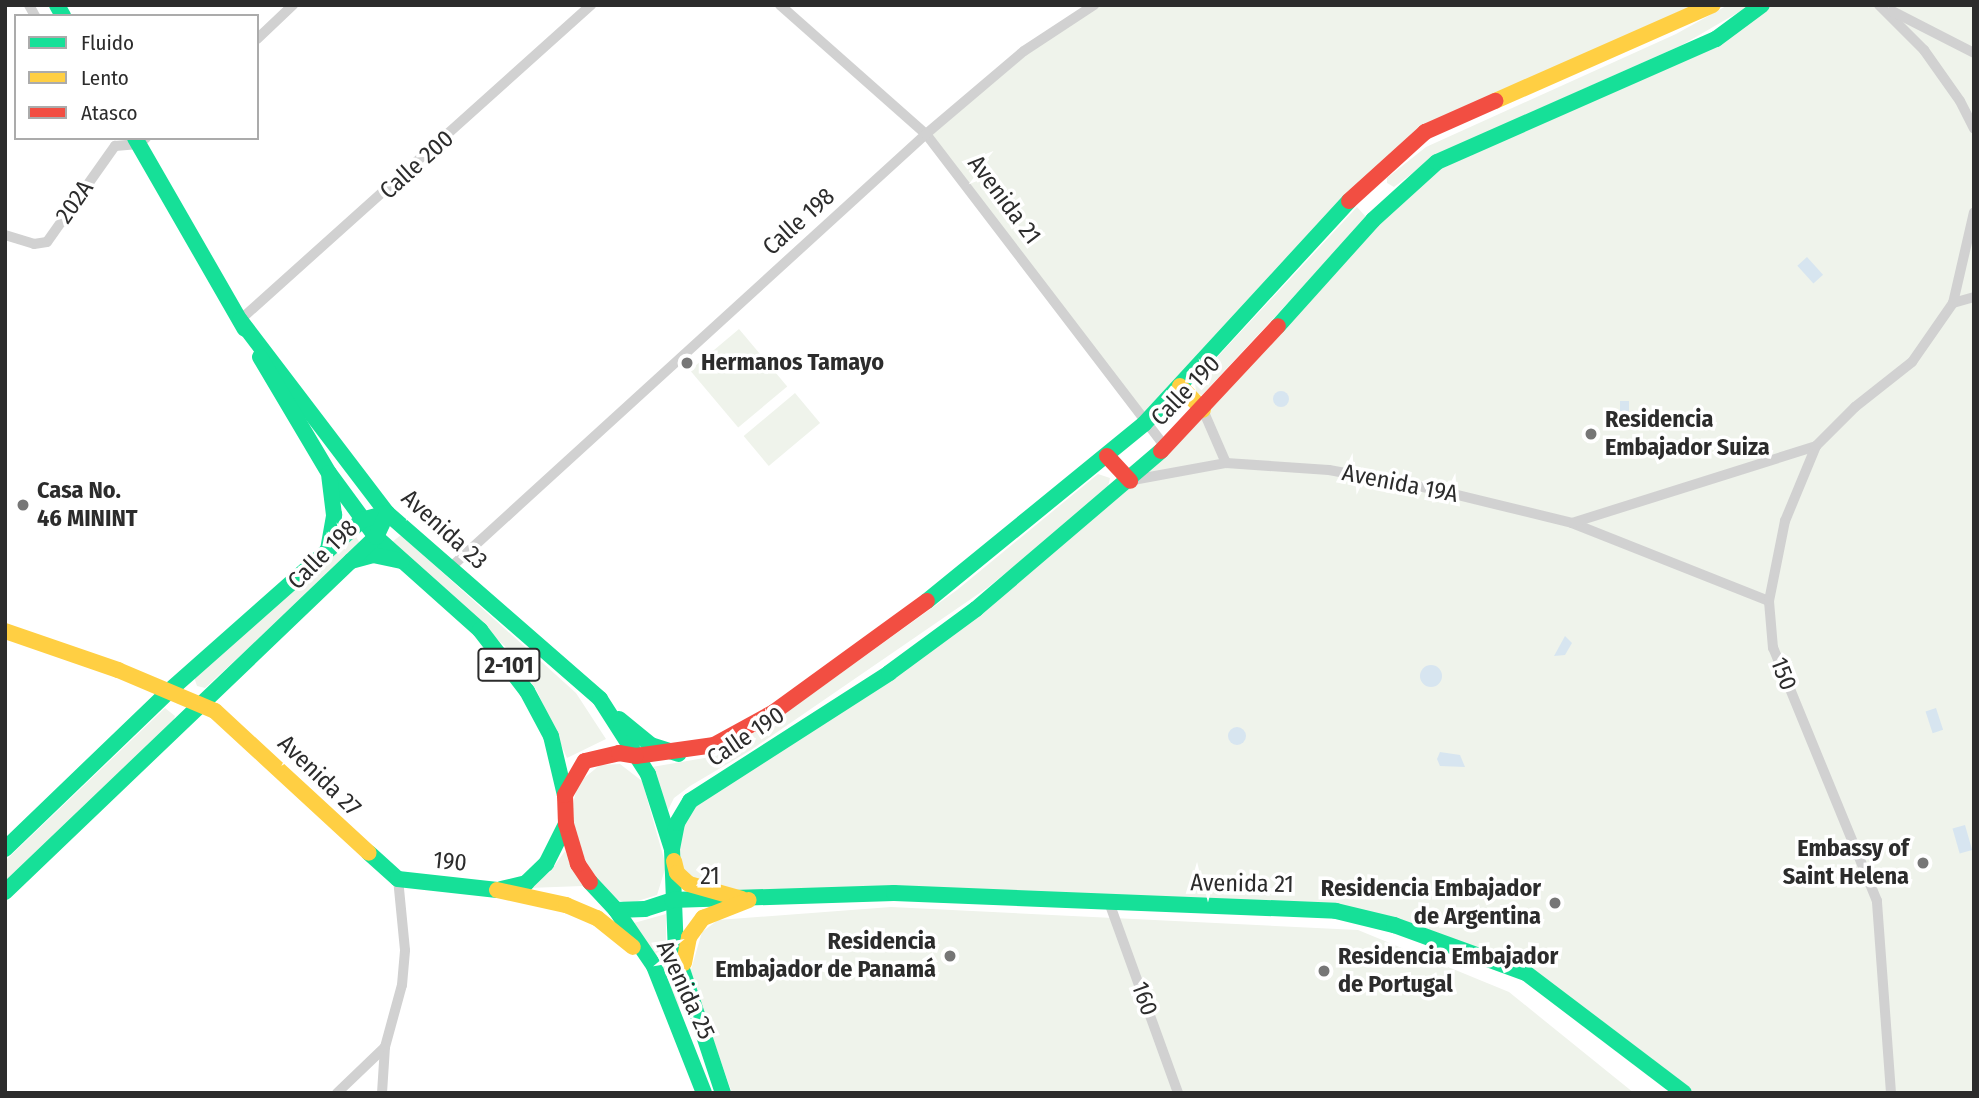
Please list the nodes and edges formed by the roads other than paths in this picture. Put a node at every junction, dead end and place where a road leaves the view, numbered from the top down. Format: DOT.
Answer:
graph roads {
  1 [pos="293,5"];
  2 [pos="591,5"];
  3 [pos="780,5"];
  4 [pos="1094,5"];
  5 [pos="1713,5"];
  6 [pos="1762,5"];
  7 [pos="1881,5"];
  8 [pos="259,37"];
  9 [pos="1974,54"];
  10 [pos="1974,130"];
  11 [pos="926,134"];
  12 [pos="140,140"];
  13 [pos="1360,189"];
  14 [pos="1384,210"];
  15 [pos="1974,212"];
  16 [pos="5,235"];
  17 [pos="1974,297"];
  18 [pos="1954,303"];
  19 [pos="240,320"];
  20 [pos="1180,386"];
  21 [pos="1203,410"];
  22 [pos="1144,424"];
  23 [pos="1816,446"];
  24 [pos="1164,447"];
  25 [pos="1107,456"];
  26 [pos="1226,463"];
  27 [pos="329,473"];
  28 [pos="1130,481"];
  29 [pos="387,513"];
  30 [pos="362,520"];
  31 [pos="1572,523"];
  32 [pos="376,537"];
  33 [pos="328,550"];
  34 [pos="351,561"];
  35 [pos="407,564"];
  36 [pos="450,568"];
  37 [pos="1769,601"];
  38 [pos="5,631"];
  39 [pos="169,691"];
  40 [pos="600,698"];
  41 [pos="201,704"];
  42 [pos="678,754"];
  43 [pos="636,756"];
  44 [pos="565,795"];
  45 [pos="566,824"];
  46 [pos="5,849"];
  47 [pos="673,855"];
  48 [pos="398,879"];
  49 [pos="497,890"];
  50 [pos="5,892"];
  51 [pos="602,900"];
  52 [pos="671,900"];
  53 [pos="749,900"];
  54 [pos="1110,905"];
  55 [pos="616,910"];
  56 [pos="654,966"];
  57 [pos="684,980"];
  58 [pos="386,1047"];
  59 [pos="337,1093"];
  60 [pos="382,1093"];
  61 [pos="704,1093"];
  62 [pos="723,1093"];
  63 [pos="1178,1093"];
  64 [pos="1684,1093"];
  65 [pos="1891,1093"];
  1 -- 8 [label="street"];
  2 -- 19 [label="street, Calle 200"];
  3 -- 11 [label="street, Avenida 21"];
  4 -- 11 [label="street, Calle 198"];
  5 -- 13 [label="main road, Calle 190"];
  6 -- 14 [label="main road, Calle 190"];
  7 -- 9 [label="street"];
  7 -- 10 [label="street"];
  11 -- 22 [label="street, Avenida 21"];
  11 -- 36 [label="street, Calle 198"];
  12 -- 16 [label="street, 202A"];
  12 -- 19 [label="main road, Avenida 23 / 2-101"];
  13 -- 14 [label="main road"];
  13 -- 20 [label="main road, Calle 190"];
  14 -- 21 [label="main road, Calle 190"];
  15 -- 18 [label="street, 150"];
  17 -- 18 [label="street"];
  18 -- 23 [label="street, 150"];
  19 -- 27 [label="main road, Avenida 23 / 2-101"];
  19 -- 29 [label="main road, Avenida 23 / 2-101"];
  20 -- 21 [label="main road"];
  20 -- 22 [label="main road, Calle 190"];
  21 -- 24 [label="main road, Calle 190"];
  21 -- 26 [label="street"];
  22 -- 24 [label="street, Avenida 21"];
  22 -- 25 [label="main road, Calle 190"];
  23 -- 31 [label="street"];
  23 -- 37 [label="street, 150"];
  24 -- 28 [label="main road, Calle 190"];
  25 -- 28 [label="main road"];
  25 -- 42 [label="main road, Calle 190"];
  26 -- 28 [label="street, Avenida 19A"];
  26 -- 31 [label="street, Avenida 19A"];
  27 -- 30 [label="main road, Avenida 23 / 2-101"];
  27 -- 33 [label="main road"];
  28 -- 47 [label="main road, Calle 190"];
  29 -- 30 [label="main road, Calle 198"];
  29 -- 32 [label="main road, Calle 198"];
  29 -- 36 [label="main road, Avenida 23 / 2-101"];
  30 -- 32 [label="main road, Avenida 23 / 2-101"];
  30 -- 33 [label="main road, Calle 198"];
  31 -- 37 [label="street, Avenida 19A"];
  32 -- 34 [label="main road, Calle 198"];
  32 -- 35 [label="main road, Avenida 23 / 2-101"];
  33 -- 39 [label="main road, Calle 198"];
  34 -- 35 [label="main road"];
  34 -- 41 [label="main road, Calle 198"];
  35 -- 44 [label="main road, Avenida 23 / 2-101"];
  36 -- 40 [label="main road, Avenida 23 / 2-101"];
  37 -- 65 [label="street, 150"];
  38 -- 39 [label="main road, Avenida 27"];
  39 -- 41 [label="main road, Avenida 27"];
  39 -- 46 [label="main road, Calle 198"];
  40 -- 42 [label="main road"];
  40 -- 43 [label="main road, Avenida 23 / 2-101"];
  41 -- 48 [label="main road, Avenida 27"];
  41 -- 50 [label="main road, Calle 198"];
  42 -- 43 [label="main road, Calle 190"];
  43 -- 44 [label="main road"];
  43 -- 47 [label="main road"];
  44 -- 45 [label="main road"];
  45 -- 49 [label="main road"];
  45 -- 51 [label="main road"];
  47 -- 52 [label="main road"];
  47 -- 53 [label="main road"];
  48 -- 49 [label="main road, 190"];
  48 -- 58 [label="street"];
  49 -- 51 [label="main road"];
  49 -- 56 [label="main road"];
  51 -- 55 [label="main road"];
  52 -- 53 [label="main road, 21"];
  52 -- 55 [label="main road"];
  52 -- 57 [label="main road, Avenida 25"];
  53 -- 54 [label="main road, Avenida 21"];
  53 -- 57 [label="main road"];
  54 -- 63 [label="street, 160"];
  54 -- 64 [label="main road, Avenida 21"];
  55 -- 56 [label="main road, Avenida 25"];
  56 -- 61 [label="main road, Avenida 25"];
  57 -- 62 [label="main road, Avenida 25"];
  58 -- 59 [label="street"];
  58 -- 60 [label="street"];
}
